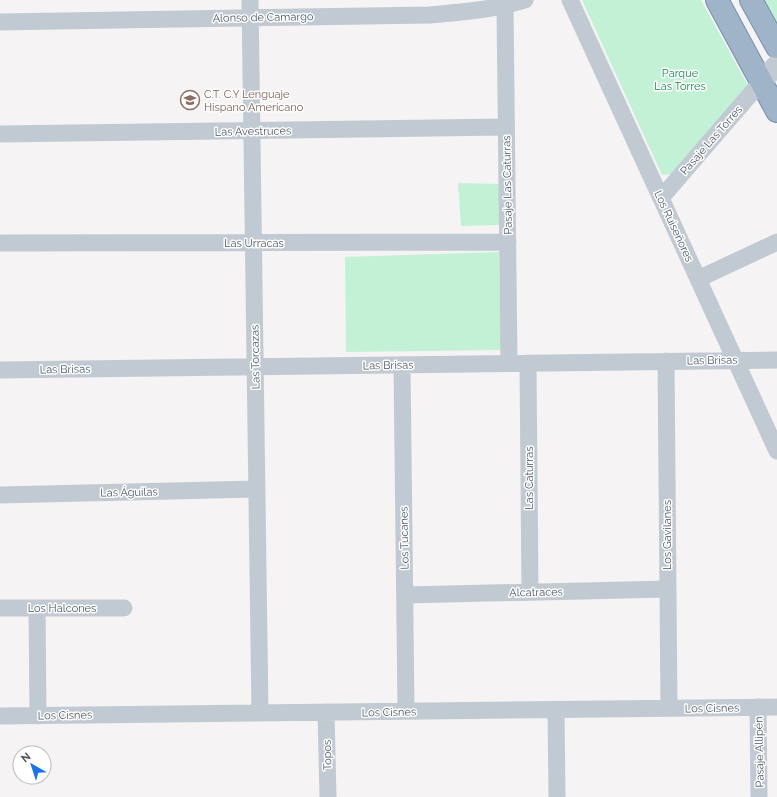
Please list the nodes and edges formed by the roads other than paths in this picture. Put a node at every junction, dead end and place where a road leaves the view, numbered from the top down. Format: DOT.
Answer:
graph roads {
  1 [pos="250,0"];
  2 [pos="525,0"];
  3 [pos="570,0"];
  4 [pos="717,0"];
  5 [pos="752,0"];
  6 [pos="505,6"];
  7 [pos="251,18"];
  8 [pos="0,22"];
  9 [pos="777,47"];
  10 [pos="777,65"];
  11 [pos="762,82"];
  12 [pos="777,111"];
  13 [pos="506,127"];
  14 [pos="252,130"];
  15 [pos="0,134"];
  16 [pos="661,198"];
  17 [pos="254,242"];
  18 [pos="508,242"];
  19 [pos="777,242"];
  20 [pos="0,243"];
  21 [pos="698,279"];
  22 [pos="735,360"];
  23 [pos="777,360"];
  24 [pos="666,361"];
  25 [pos="509,363"];
  26 [pos="528,363"];
  27 [pos="402,365"];
  28 [pos="256,367"];
  29 [pos="0,370"];
  30 [pos="777,451"];
  31 [pos="257,489"];
  32 [pos="0,495"];
  33 [pos="668,589"];
  34 [pos="530,592"];
  35 [pos="405,595"];
  36 [pos="0,608"];
  37 [pos="37,608"];
  38 [pos="124,608"];
  39 [pos="758,707"];
  40 [pos="777,707"];
  41 [pos="669,708"];
  42 [pos="556,710"];
  43 [pos="406,711"];
  44 [pos="326,712"];
  45 [pos="260,713"];
  46 [pos="0,716"];
  47 [pos="38,716"];
  48 [pos="328,797"];
  49 [pos="557,797"];
  50 [pos="759,797"];
  1 -- 7 [label="street, Las Torcazas"];
  2 -- 6 [label="street, Alonso de Camargo"];
  3 -- 16 [label="street, Los Ruiseñores"];
  4 -- 11 [label="highway"];
  5 -- 9 [label="highway"];
  6 -- 7 [label="street, Alonso de Camargo"];
  6 -- 13 [label="street, Pasaje Las Caturras"];
  7 -- 8 [label="street, Alonso de Camargo"];
  7 -- 14 [label="street, Las Torcazas"];
  10 -- 11 [label="street"];
  11 -- 12 [label="highway"];
  11 -- 16 [label="street, Pasaje Las Torres"];
  13 -- 14 [label="street, Las Avestruces"];
  13 -- 18 [label="street, Pasaje Las Caturras"];
  14 -- 15 [label="street, Las Avestruces"];
  14 -- 17 [label="street, Las Torcazas"];
  16 -- 21 [label="street, Los Ruiseñores"];
  17 -- 18 [label="street, Las Urracas"];
  17 -- 20 [label="street, Las Urracas"];
  17 -- 28 [label="street, Las Torcazas"];
  18 -- 25 [label="street, Pasaje Las Caturras"];
  19 -- 21 [label="street"];
  21 -- 22 [label="street, Los Ruiseñores"];
  22 -- 23 [label="street, Las Brisas"];
  22 -- 24 [label="street, Las Brisas"];
  22 -- 30 [label="street, Los Ruiseñores"];
  24 -- 26 [label="street, Las Brisas"];
  24 -- 33 [label="street, Los Gavilanes"];
  25 -- 26 [label="street, Las Brisas"];
  25 -- 27 [label="street, Las Brisas"];
  26 -- 34 [label="street, Las Caturras"];
  27 -- 28 [label="street, Las Brisas"];
  27 -- 35 [label="street, Los Tucanes"];
  28 -- 29 [label="street, Las Brisas"];
  28 -- 31 [label="street, Las Torcazas"];
  31 -- 32 [label="street, Las Águilas"];
  31 -- 45 [label="street, Las Torcazas"];
  33 -- 34 [label="street, Alcatraces"];
  33 -- 41 [label="street, Los Gavilanes"];
  34 -- 35 [label="street, Alcatraces"];
  35 -- 43 [label="street, Los Tucanes"];
  36 -- 37 [label="street, Los Halcones"];
  37 -- 38 [label="street, Los Halcones"];
  37 -- 47 [label="street"];
  39 -- 40 [label="street, Los Cisnes"];
  39 -- 41 [label="street, Los Cisnes"];
  39 -- 50 [label="street, Pasaje Allipén"];
  41 -- 42 [label="street, Los Cisnes"];
  42 -- 43 [label="street, Los Cisnes"];
  42 -- 49 [label="street"];
  43 -- 44 [label="street, Los Cisnes"];
  44 -- 45 [label="street, Los Cisnes"];
  44 -- 48 [label="street, Topos"];
  45 -- 47 [label="street, Los Cisnes"];
  46 -- 47 [label="street, Los Cisnes"];
}
